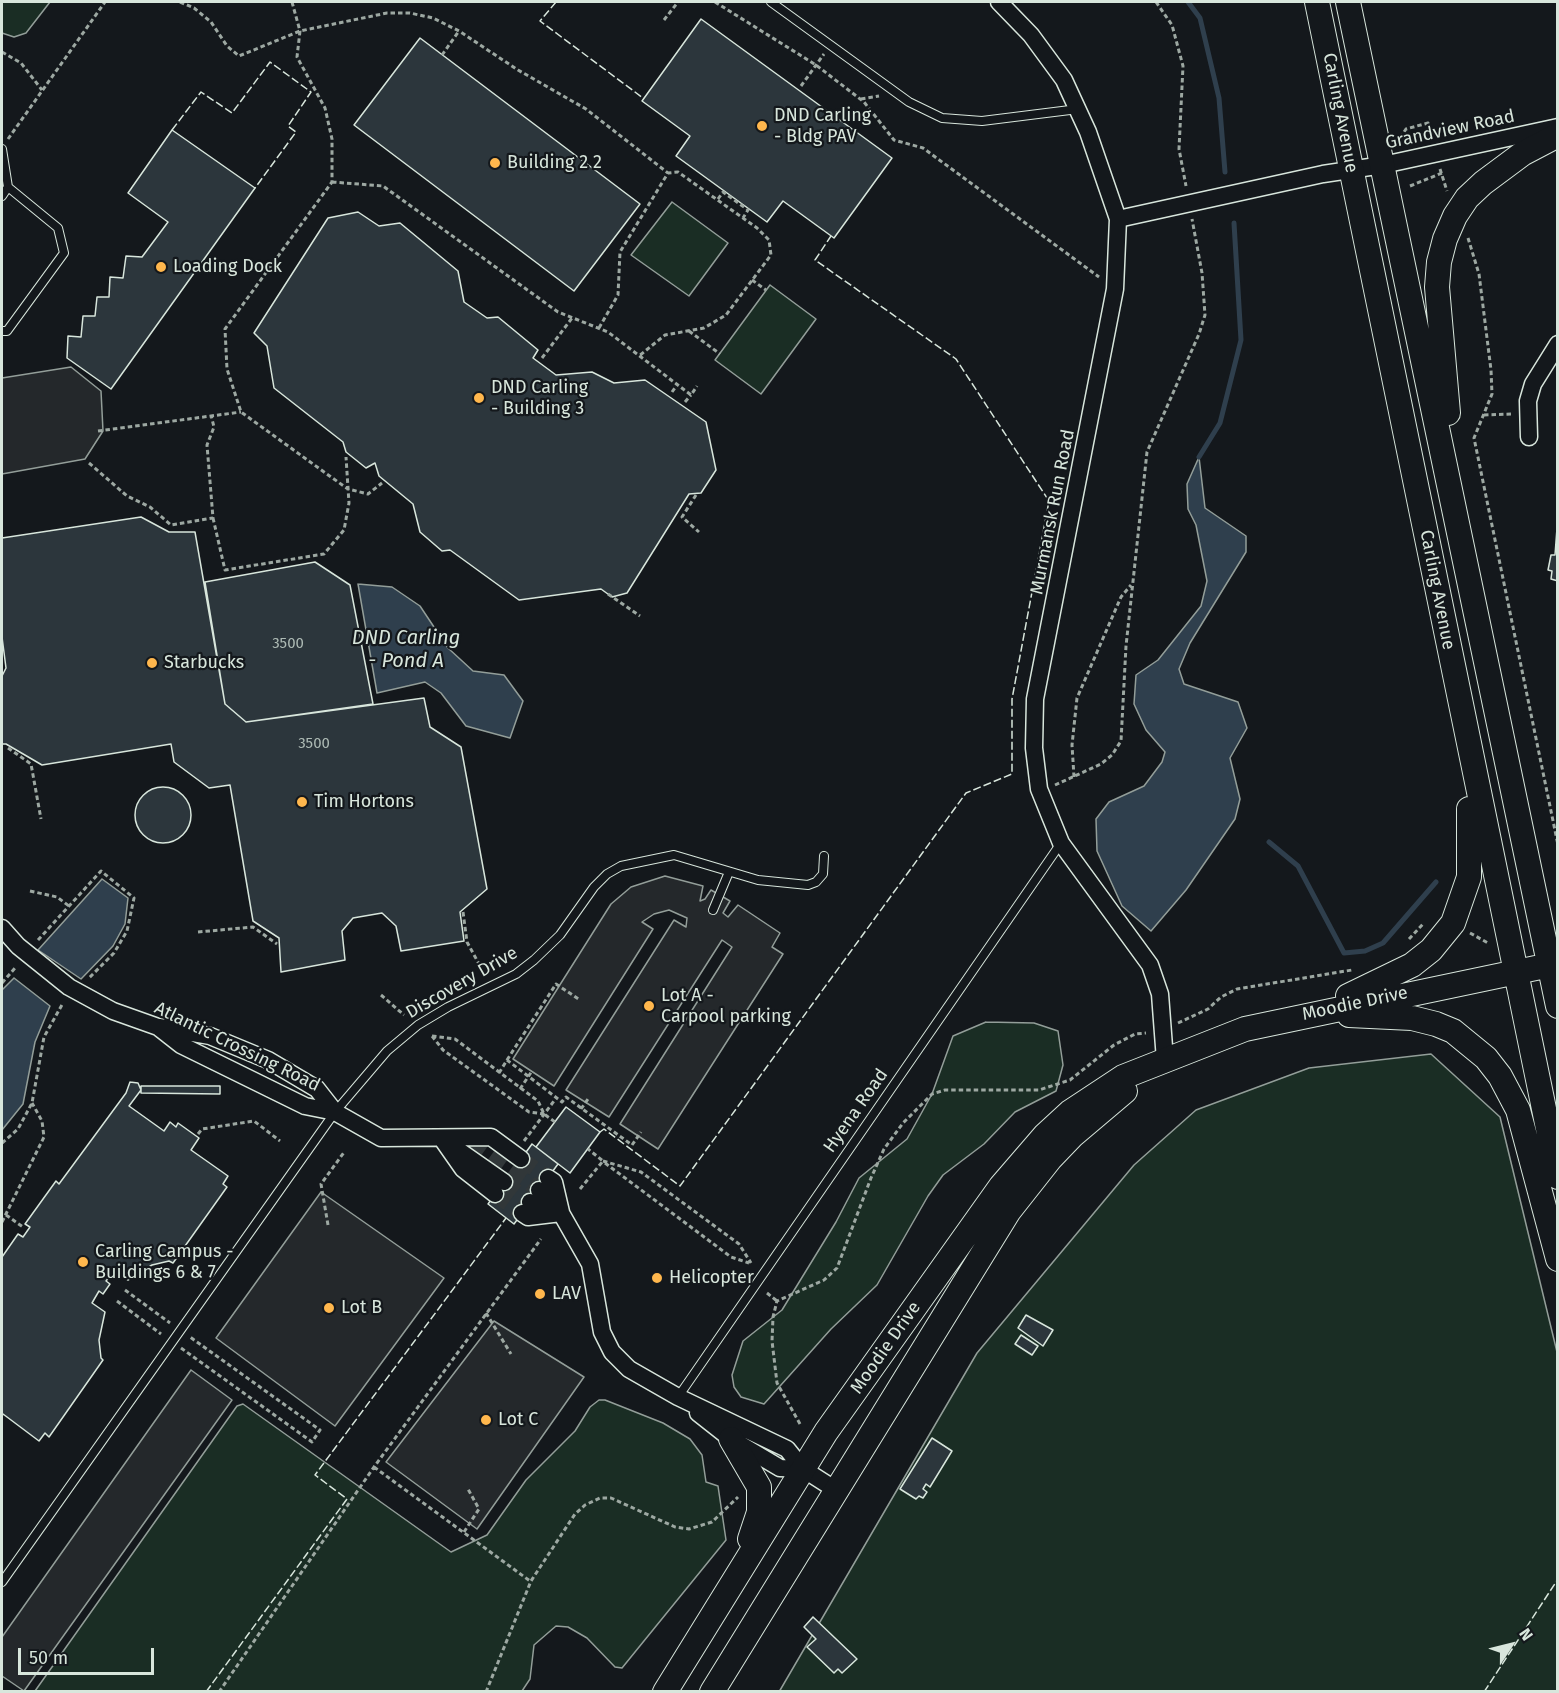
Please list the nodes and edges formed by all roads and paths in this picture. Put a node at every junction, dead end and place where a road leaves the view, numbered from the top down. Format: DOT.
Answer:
graph roads {
  1 [pos="105,2"];
  2 [pos="180,2"];
  3 [pos="292,2"];
  4 [pos="678,2"];
  5 [pos="715,2"];
  6 [pos="771,2"];
  7 [pos="999,2"];
  8 [pos="1156,2"];
  9 [pos="1317,2"];
  10 [pos="1348,2"];
  11 [pos="664,20"];
  12 [pos="300,31"];
  13 [pos="459,31"];
  14 [pos="830,45"];
  15 [pos="2,52"];
  16 [pos="441,55"];
  17 [pos="816,65"];
  18 [pos="801,86"];
  19 [pos="42,90"];
  20 [pos="1079,109"];
  21 [pos="1557,127"];
  22 [pos="1557,135"];
  23 [pos="1400,138"];
  24 [pos="2,149"];
  25 [pos="1436,154"];
  26 [pos="1383,165"];
  27 [pos="1351,170"];
  28 [pos="668,173"];
  29 [pos="1442,174"];
  30 [pos="332,182"];
  31 [pos="1410,186"];
  32 [pos="8,187"];
  33 [pos="2,196"];
  34 [pos="718,200"];
  35 [pos="1189,205"];
  36 [pos="1455,216"];
  37 [pos="743,218"];
  38 [pos="1118,219"];
  39 [pos="752,280"];
  40 [pos="766,290"];
  41 [pos="1115,290"];
  42 [pos="572,318"];
  43 [pos="599,328"];
  44 [pos="2,331"];
  45 [pos="689,331"];
  46 [pos="1557,344"];
  47 [pos="720,354"];
  48 [pos="639,356"];
  49 [pos="542,358"];
  50 [pos="677,385"];
  51 [pos="697,386"];
  52 [pos="672,392"];
  53 [pos="691,394"];
  54 [pos="685,402"];
  55 [pos="241,412"];
  56 [pos="1528,412"];
  57 [pos="211,415"];
  58 [pos="1484,416"];
  59 [pos="98,431"];
  60 [pos="1529,437"];
  61 [pos="346,457"];
  62 [pos="90,463"];
  63 [pos="382,483"];
  64 [pos="348,489"];
  65 [pos="696,495"];
  66 [pos="213,518"];
  67 [pos="1457,526"];
  68 [pos="699,532"];
  69 [pos="1132,584"];
  70 [pos="608,594"];
  71 [pos="640,616"];
  72 [pos="1459,700"];
  73 [pos="8,748"];
  74 [pos="1074,777"];
  75 [pos="1039,789"];
  76 [pos="41,819"];
  77 [pos="1061,843"];
  78 [pos="1557,845"];
  79 [pos="824,856"];
  80 [pos="729,872"];
  81 [pos="30,891"];
  82 [pos="69,906"];
  83 [pos="713,910"];
  84 [pos="463,912"];
  85 [pos="1428,919"];
  86 [pos="2,928"];
  87 [pos="198,932"];
  88 [pos="1468,932"];
  89 [pos="1406,942"];
  90 [pos="277,944"];
  91 [pos="1492,945"];
  92 [pos="32,947"];
  93 [pos="1554,964"];
  94 [pos="15,968"];
  95 [pos="1356,969"];
  96 [pos="1515,971"];
  97 [pos="85,982"];
  98 [pos="2,983"];
  99 [pos="492,987"];
  100 [pos="381,995"];
  101 [pos="580,1000"];
  102 [pos="63,1003"];
  103 [pos="1557,1006"];
  104 [pos="1307,1014"];
  105 [pos="404,1015"];
  106 [pos="158,1027"];
  107 [pos="1164,1029"];
  108 [pos="507,1060"];
  109 [pos="1165,1060"];
  110 [pos="532,1071"];
  111 [pos="499,1072"];
  112 [pos="529,1077"];
  113 [pos="520,1089"];
  114 [pos="557,1097"];
  115 [pos="588,1099"];
  116 [pos="32,1103"];
  117 [pos="581,1108"];
  118 [pos="335,1112"];
  119 [pos="544,1114"];
  120 [pos="555,1122"];
  121 [pos="641,1132"];
  122 [pos="198,1134"];
  123 [pos="442,1139"];
  124 [pos="280,1140"];
  125 [pos="2,1143"];
  126 [pos="588,1149"];
  127 [pos="345,1150"];
  128 [pos="521,1152"];
  129 [pos="603,1161"];
  130 [pos="1557,1178"];
  131 [pos="499,1188"];
  132 [pos="580,1189"];
  133 [pos="561,1213"];
  134 [pos="6,1215"];
  135 [pos="2,1222"];
  136 [pos="328,1225"];
  137 [pos="23,1227"];
  138 [pos="541,1239"];
  139 [pos="1557,1259"];
  140 [pos="125,1290"];
  141 [pos="767,1293"];
  142 [pos="117,1301"];
  143 [pos="777,1301"];
  144 [pos="486,1314"];
  145 [pos="180,1330"];
  146 [pos="172,1342"];
  147 [pos="511,1354"];
  148 [pos="678,1397"];
  149 [pos="800,1424"];
  150 [pos="731,1439"];
  151 [pos="374,1467"];
  152 [pos="803,1469"];
  153 [pos="468,1489"];
  154 [pos="836,1490"];
  155 [pos="740,1496"];
  156 [pos="464,1532"];
  157 [pos="737,1576"];
  158 [pos="531,1581"];
  159 [pos="2,1582"];
  160 [pos="219,1692"];
  161 [pos="486,1692"];
  162 [pos="665,1692"];
  163 [pos="712,1692"];
  1 -- 19 [label="path"];
  2 -- 12 [label="path"];
  3 -- 12 [label="path"];
  4 -- 11 [label="path"];
  5 -- 17 [label="path"];
  6 -- 14 [label="lane"];
  7 -- 20 [label="street, Murmansk Run Road"];
  8 -- 35 [label="path"];
  9 -- 27 [label="main road, Carling Avenue"];
  10 -- 26 [label="main road, Carling Avenue"];
  12 -- 13 [label="path"];
  12 -- 30 [label="path"];
  13 -- 16 [label="path"];
  13 -- 28 [label="path"];
  14 -- 17 [label="path"];
  14 -- 20 [label="lane"];
  15 -- 19 [label="path"];
  17 -- 18 [label="path"];
  17 -- 41 [label="path"];
  19 -- 24 [label="path"];
  20 -- 38 [label="street, Murmansk Run Road"];
  21 -- 25 [label="street, Grandview Road"];
  22 -- 36 [label="main road"];
  23 -- 25 [label="path"];
  24 -- 32 [label="lane"];
  25 -- 26 [label="street, Grandview Road"];
  25 -- 29 [label="path"];
  26 -- 27 [label="street, Grandview Road"];
  26 -- 67 [label="main road, Carling Avenue"];
  27 -- 35 [label="street, Grandview Road"];
  27 -- 72 [label="main road, Carling Avenue"];
  28 -- 34 [label="path"];
  28 -- 43 [label="path"];
  29 -- 31 [label="path"];
  29 -- 36 [label="path"];
  30 -- 42 [label="path"];
  30 -- 55 [label="path"];
  32 -- 33 [label="lane"];
  32 -- 44 [label="lane"];
  34 -- 37 [label="path"];
  34 -- 37 [label="path"];
  35 -- 38 [label="street, Grandview Road"];
  35 -- 69 [label="path"];
  36 -- 58 [label="path"];
  36 -- 67 [label="main road"];
  37 -- 39 [label="path"];
  38 -- 41 [label="street, Murmansk Run Road"];
  39 -- 40 [label="path"];
  39 -- 45 [label="path"];
  41 -- 75 [label="street, Murmansk Run Road"];
  42 -- 43 [label="path"];
  42 -- 49 [label="path"];
  43 -- 48 [label="path"];
  45 -- 47 [label="path"];
  45 -- 48 [label="path"];
  46 -- 56 [label="street"];
  48 -- 50 [label="path"];
  50 -- 52 [label="path"];
  50 -- 53 [label="path"];
  51 -- 53 [label="path"];
  53 -- 54 [label="path"];
  55 -- 57 [label="path"];
  55 -- 64 [label="path"];
  56 -- 58 [label="path"];
  56 -- 60 [label="street"];
  57 -- 59 [label="path"];
  57 -- 66 [label="path"];
  58 -- 78 [label="path"];
  61 -- 64 [label="path"];
  62 -- 66 [label="path"];
  63 -- 64 [label="path"];
  64 -- 66 [label="path"];
  65 -- 68 [label="path"];
  67 -- 93 [label="main road, Carling Avenue"];
  69 -- 74 [label="path"];
  69 -- 74 [label="path"];
  70 -- 71 [label="path"];
  72 -- 96 [label="main road, Carling Avenue"];
  72 -- 104 [label="main road"];
  73 -- 76 [label="path"];
  74 -- 75 [label="path"];
  75 -- 77 [label="street, Murmansk Run Road"];
  77 -- 107 [label="street, Murmansk Run Road"];
  77 -- 148 [label="lane, Hyena Road"];
  79 -- 80 [label="lane, Discovery Drive"];
  80 -- 83 [label="lane"];
  80 -- 99 [label="lane, Discovery Drive"];
  81 -- 82 [label="path"];
  82 -- 92 [label="path"];
  82 -- 97 [label="path"];
  84 -- 99 [label="path"];
  85 -- 89 [label="path"];
  86 -- 106 [label="street, Atlantic Crossing Road"];
  87 -- 90 [label="path"];
  88 -- 91 [label="path"];
  93 -- 96 [label="main road, Moodie Drive"];
  93 -- 103 [label="main road, Carling Avenue"];
  94 -- 98 [label="path"];
  95 -- 107 [label="path"];
  96 -- 104 [label="main road, Moodie Drive"];
  96 -- 130 [label="main road, Carling Avenue"];
  99 -- 118 [label="lane, Discovery Drive"];
  100 -- 105 [label="path"];
  101 -- 108 [label="path"];
  102 -- 116 [label="path"];
  104 -- 109 [label="main road, Moodie Drive"];
  104 -- 139 [label="main road"];
  106 -- 118 [label="street, Atlantic Crossing Road"];
  106 -- 118 [label="street"];
  107 -- 109 [label="street, Murmansk Run Road"];
  107 -- 143 [label="path"];
  108 -- 111 [label="path"];
  108 -- 112 [label="path"];
  109 -- 152 [label="main road, Moodie Drive"];
  109 -- 154 [label="main road, Moodie Drive"];
  110 -- 112 [label="path"];
  111 -- 113 [label="path"];
  111 -- 119 [label="path"];
  112 -- 113 [label="path"];
  112 -- 114 [label="path"];
  113 -- 119 [label="path"];
  114 -- 117 [label="path"];
  114 -- 119 [label="path"];
  115 -- 117 [label="path"];
  116 -- 125 [label="path"];
  116 -- 134 [label="path"];
  117 -- 121 [label="path"];
  118 -- 123 [label="street, Atlantic Crossing Road"];
  118 -- 145 [label="lane, Discovery Drive"];
  119 -- 120 [label="path"];
  119 -- 128 [label="path"];
  122 -- 124 [label="path"];
  123 -- 128 [label="street, Atlantic Crossing Road"];
  123 -- 131 [label="street"];
  126 -- 129 [label="path"];
  127 -- 136 [label="path"];
  129 -- 129 [label="path"];
  129 -- 132 [label="path"];
  133 -- 133 [label="street"];
  133 -- 148 [label="street"];
  134 -- 135 [label="path"];
  134 -- 137 [label="path"];
  138 -- 144 [label="path"];
  140 -- 145 [label="path"];
  141 -- 143 [label="path"];
  142 -- 146 [label="path"];
  143 -- 149 [label="path"];
  144 -- 147 [label="path"];
  144 -- 151 [label="path"];
  145 -- 146 [label="lane, Discovery Drive"];
  145 -- 146 [label="path"];
  146 -- 159 [label="lane, Discovery Drive"];
  148 -- 150 [label="street"];
  148 -- 152 [label="street"];
  150 -- 152 [label="street"];
  150 -- 157 [label="main road"];
  151 -- 156 [label="path"];
  151 -- 160 [label="path"];
  152 -- 154 [label="street"];
  152 -- 157 [label="main road, Moodie Drive"];
  153 -- 156 [label="path"];
  154 -- 163 [label="main road, Moodie Drive"];
  155 -- 158 [label="path"];
  156 -- 158 [label="path"];
  157 -- 162 [label="main road, Moodie Drive"];
  158 -- 161 [label="path"];
}
